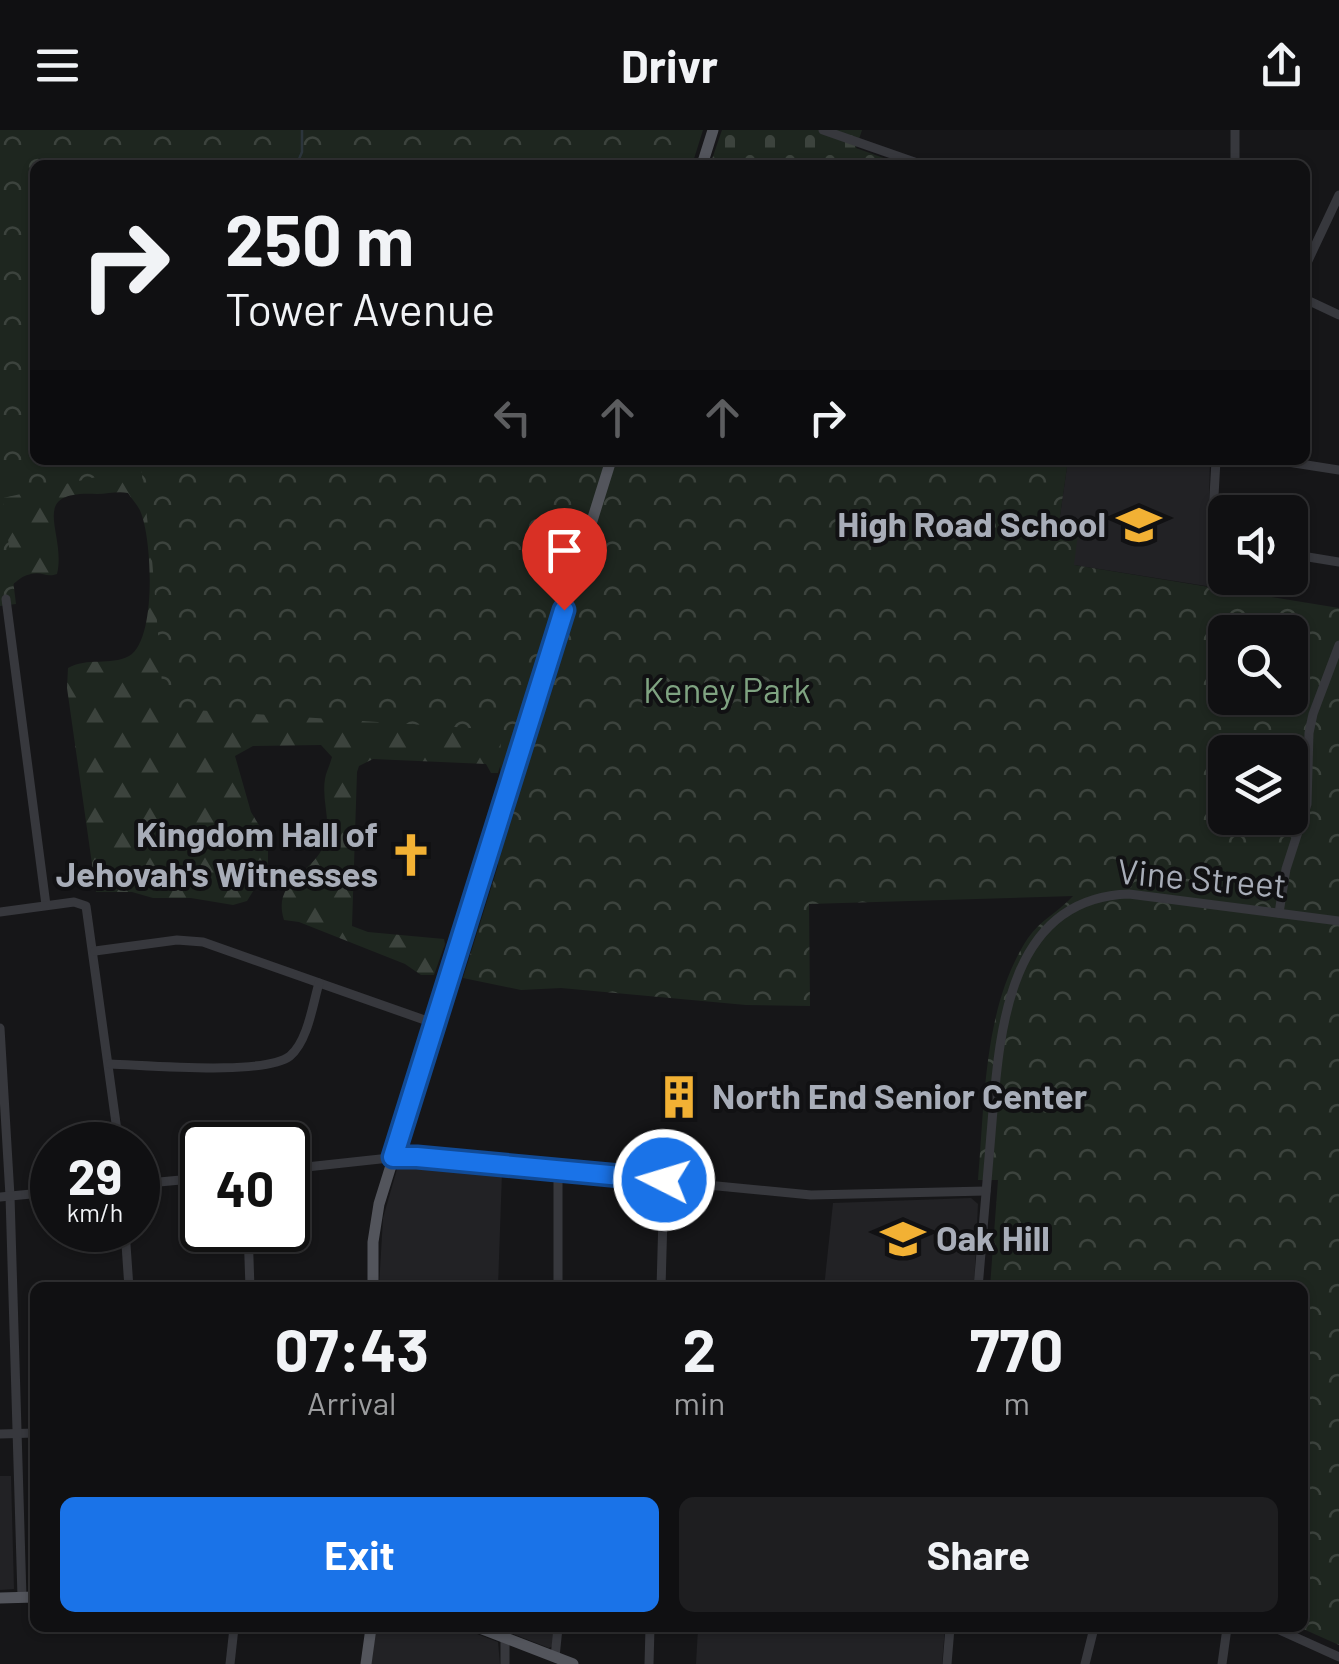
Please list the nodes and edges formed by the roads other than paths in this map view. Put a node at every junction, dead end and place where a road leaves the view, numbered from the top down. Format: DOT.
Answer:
graph roads {
  1 [pos="713,130"];
  2 [pos="823,130"];
  3 [pos="868,130"];
  4 [pos="1234,130"];
  5 [pos="863,144"];
  6 [pos="704,160"];
  7 [pos="909,160"];
  8 [pos="1235,160"];
  9 [pos="1339,195"];
  10 [pos="1310,256"];
  11 [pos="1310,302"];
  12 [pos="1339,314"];
  13 [pos="609,465"];
  14 [pos="1216,465"];
  15 [pos="1307,465"];
  16 [pos="1339,470"];
  17 [pos="1214,495"];
  18 [pos="1308,557"];
  19 [pos="1339,562"];
  20 [pos="6,599"];
  21 [pos="1339,646"];
  22 [pos="46,905"];
  23 [pos="0,912"];
  24 [pos="1279,913"];
  25 [pos="1339,921"];
  26 [pos="95,950"];
  27 [pos="320,982"];
  28 [pos="436,1024"];
  29 [pos="0,1028"];
  30 [pos="110,1064"];
  31 [pos="117,1122"];
  32 [pos="393,1157"];
  33 [pos="310,1166"];
  34 [pos="558,1171"];
  35 [pos="664,1180"];
  36 [pos="986,1190"];
  37 [pos="30,1194"];
  38 [pos="5,1196"];
  39 [pos="127,1252"];
  40 [pos="249,1252"];
  41 [pos="129,1282"];
  42 [pos="250,1282"];
  43 [pos="373,1282"];
  44 [pos="558,1282"];
  45 [pos="660,1282"];
  46 [pos="978,1282"];
  47 [pos="30,1433"];
  48 [pos="0,1434"];
  49 [pos="16,1434"];
  50 [pos="29,1597"];
  51 [pos="0,1598"];
  52 [pos="234,1632"];
  53 [pos="370,1632"];
  54 [pos="492,1632"];
  55 [pos="558,1632"];
  56 [pos="650,1632"];
  57 [pos="950,1632"];
  58 [pos="1093,1632"];
  59 [pos="1227,1632"];
  60 [pos="1284,1632"];
  61 [pos="506,1637"];
  62 [pos="555,1657"];
  63 [pos="1339,1657"];
  64 [pos="230,1664"];
  65 [pos="366,1664"];
  66 [pos="505,1664"];
  67 [pos="573,1664"];
  68 [pos="649,1664"];
  69 [pos="946,1664"];
  70 [pos="1086,1664"];
  71 [pos="1222,1664"];
  1 -- 6 [label="main road"];
  2 -- 5 [label="street"];
  3 -- 5 [label="street"];
  4 -- 8 [label="street"];
  5 -- 7 [label="street"];
  9 -- 10 [label="street"];
  11 -- 12 [label="street"];
  13 -- 28 [label="main road"];
  14 -- 17 [label="street"];
  15 -- 16 [label="street"];
  18 -- 19 [label="street"];
  20 -- 22 [label="street"];
  21 -- 24 [label="street"];
  22 -- 23 [label="street"];
  22 -- 26 [label="street"];
  24 -- 25 [label="street, Vine Street"];
  24 -- 36 [label="street, Vine Street"];
  26 -- 27 [label="street"];
  26 -- 30 [label="street"];
  27 -- 28 [label="street"];
  27 -- 30 [label="street"];
  28 -- 32 [label="main road"];
  29 -- 38 [label="street"];
  30 -- 31 [label="street"];
  32 -- 33 [label="street"];
  32 -- 34 [label="street"];
  32 -- 43 [label="main road"];
  34 -- 35 [label="street"];
  34 -- 44 [label="street"];
  35 -- 36 [label="street"];
  35 -- 45 [label="street"];
  36 -- 46 [label="street, Vine Street"];
  37 -- 38 [label="street"];
  38 -- 49 [label="street"];
  39 -- 41 [label="street"];
  40 -- 42 [label="street"];
  47 -- 49 [label="street"];
  48 -- 49 [label="street"];
  49 -- 50 [label="street"];
  50 -- 51 [label="main road"];
  52 -- 64 [label="street"];
  53 -- 65 [label="main road"];
  54 -- 61 [label="main road"];
  55 -- 62 [label="street"];
  56 -- 68 [label="street"];
  57 -- 69 [label="street"];
  58 -- 70 [label="street"];
  59 -- 71 [label="street"];
  60 -- 63 [label="street"];
  61 -- 62 [label="main road"];
  61 -- 66 [label="street"];
  62 -- 67 [label="main road"];
}
